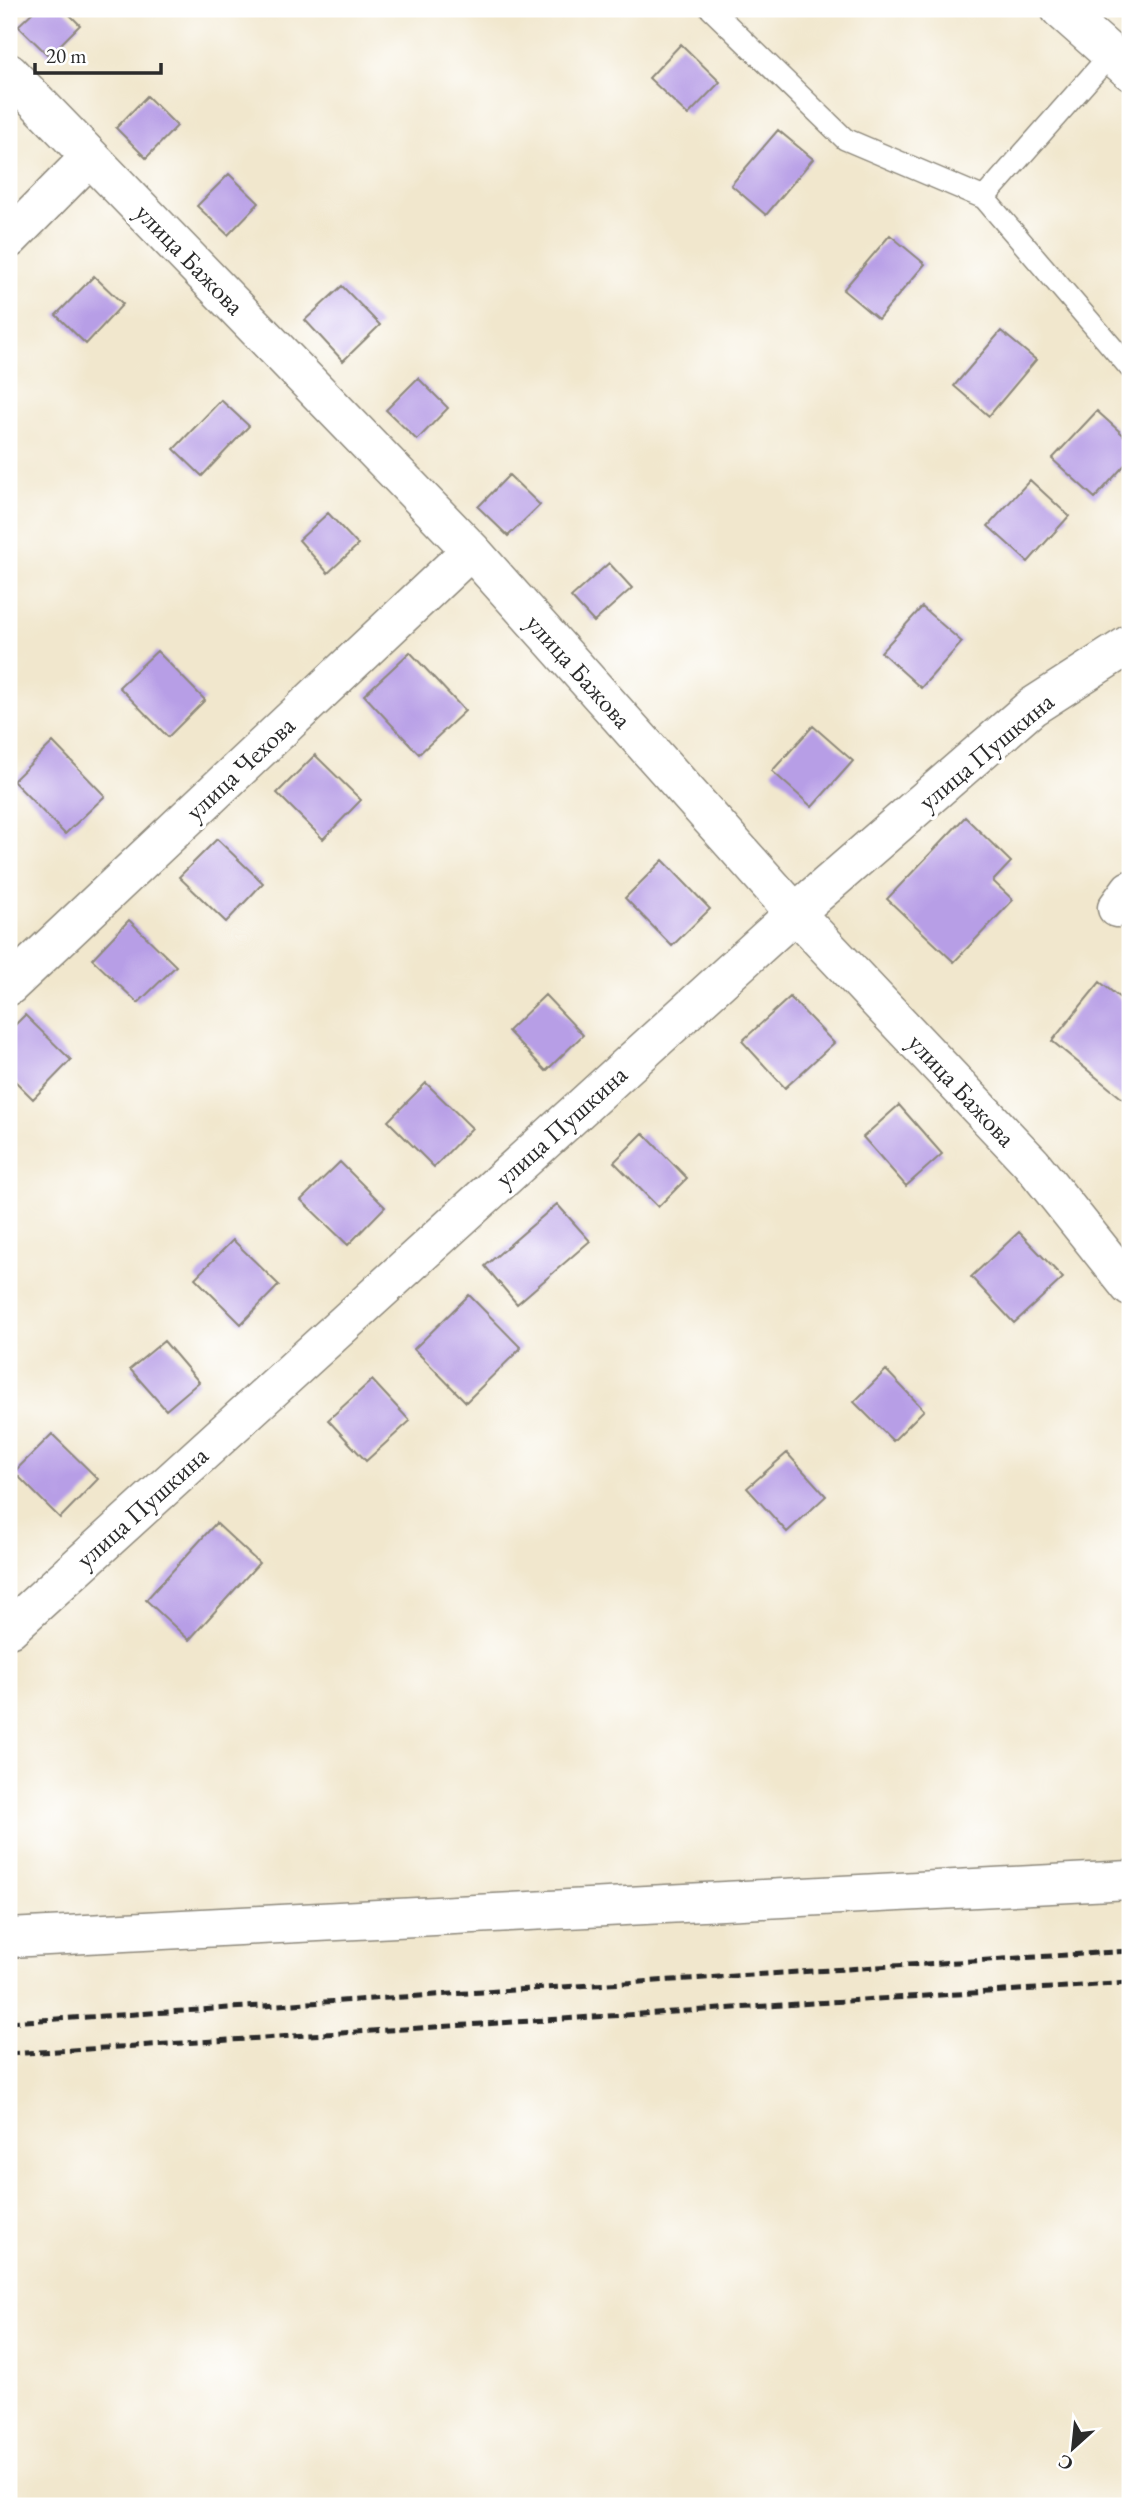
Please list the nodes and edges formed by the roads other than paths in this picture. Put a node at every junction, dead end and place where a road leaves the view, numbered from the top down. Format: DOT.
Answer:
graph roads {
  1 [pos="711,9"];
  2 [pos="1060,9"];
  3 [pos="1121,63"];
  4 [pos="9,73"];
  5 [pos="90,157"];
  6 [pos="984,198"];
  7 [pos="9,239"];
  8 [pos="1130,368"];
  9 [pos="471,550"];
  10 [pos="1130,644"];
  11 [pos="795,913"];
  12 [pos="9,986"];
  13 [pos="1130,1287"];
  14 [pos="9,1629"];
  15 [pos="1130,1880"];
  16 [pos="9,1938"];
  1 -- 6 [label="lane"];
  2 -- 3 [label="street"];
  3 -- 6 [label="lane"];
  4 -- 5 [label="street, улица Бажова"];
  5 -- 7 [label="street"];
  5 -- 9 [label="street, улица Бажова"];
  6 -- 8 [label="lane"];
  9 -- 11 [label="street, улица Бажова"];
  9 -- 12 [label="street, улица Чехова"];
  10 -- 11 [label="street, улица Пушкина"];
  11 -- 13 [label="street, улица Бажова"];
  11 -- 14 [label="street, улица Пушкина"];
  15 -- 16 [label="street"];
}
